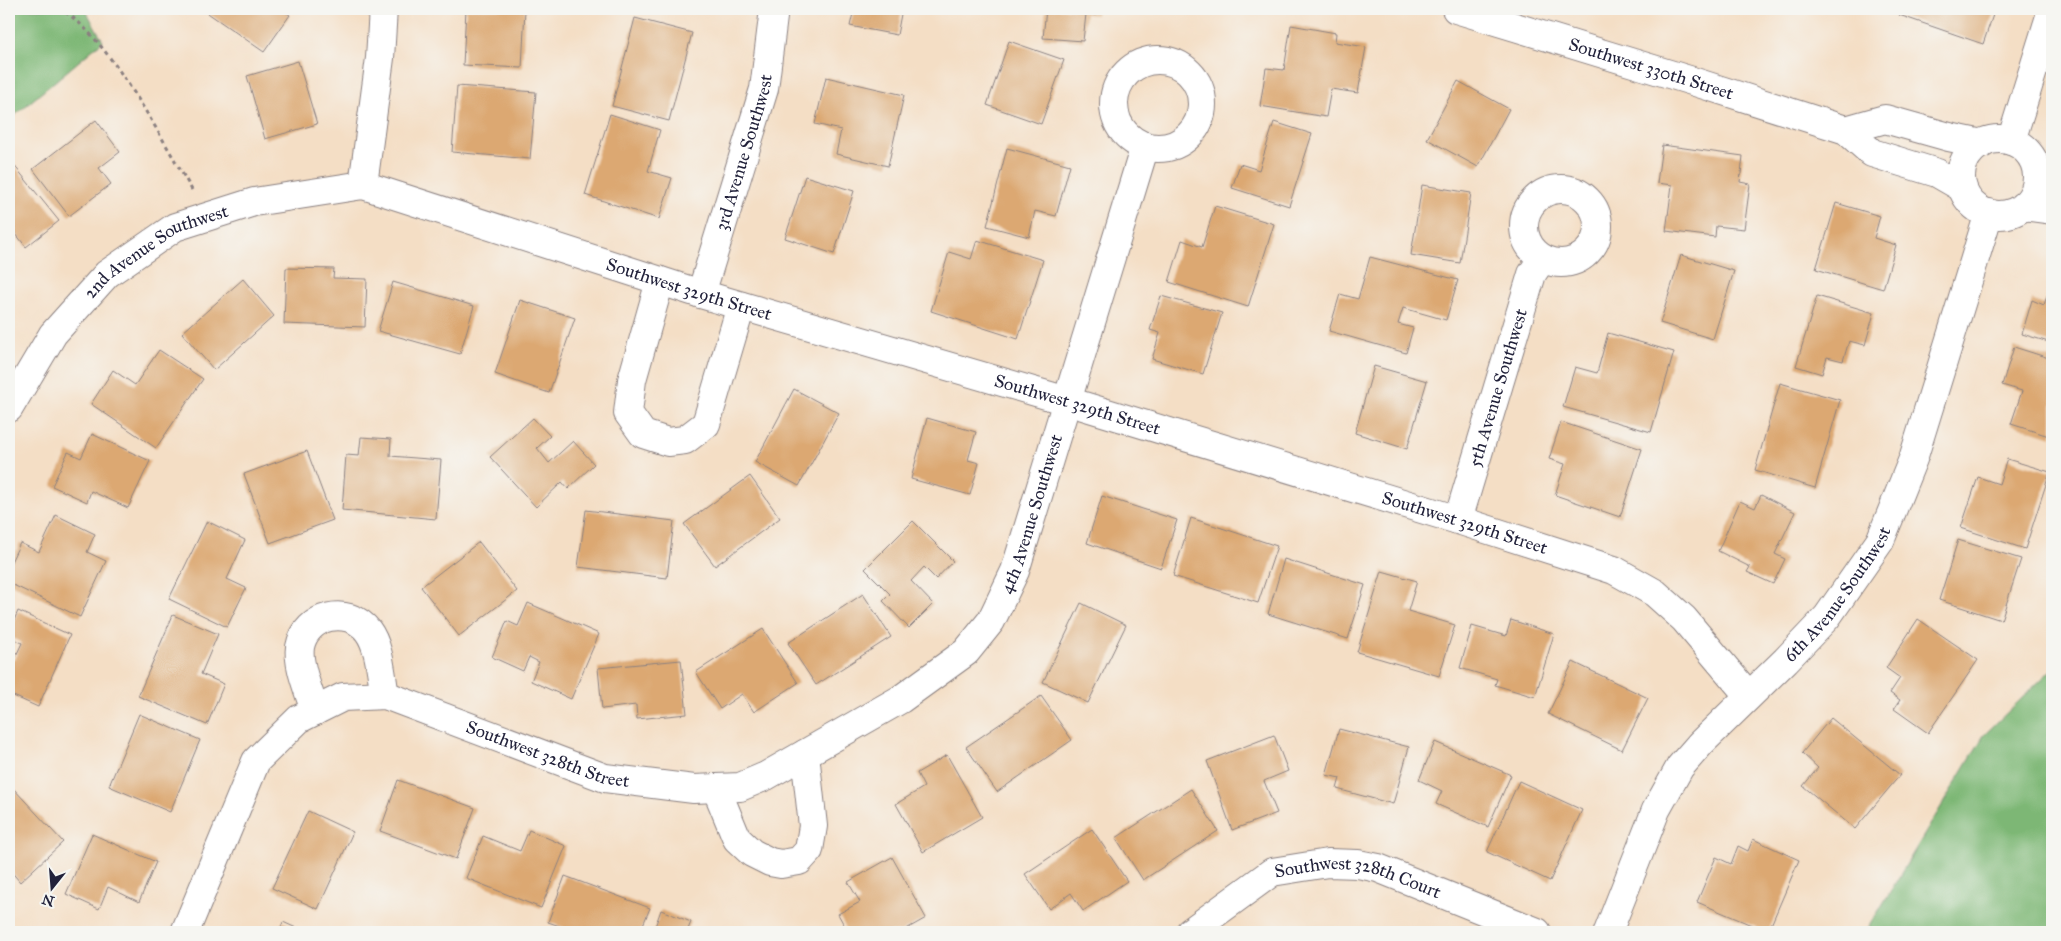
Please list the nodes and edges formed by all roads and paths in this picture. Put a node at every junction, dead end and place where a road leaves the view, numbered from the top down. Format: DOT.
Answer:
graph roads {
  1 [pos="58,9"];
  2 [pos="383,9"];
  3 [pos="774,9"];
  4 [pos="1456,9"];
  5 [pos="2052,10"];
  6 [pos="1846,130"];
  7 [pos="1982,144"];
  8 [pos="1145,146"];
  9 [pos="2031,155"];
  10 [pos="364,185"];
  11 [pos="1963,188"];
  12 [pos="2023,206"];
  13 [pos="2052,210"];
  14 [pos="1989,213"];
  15 [pos="207,217"];
  16 [pos="1542,258"];
  17 [pos="660,281"];
  18 [pos="701,294"];
  19 [pos="741,306"];
  20 [pos="1067,402"];
  21 [pos="9,408"];
  22 [pos="1458,520"];
  23 [pos="385,694"];
  24 [pos="1748,695"];
  25 [pos="901,699"];
  26 [pos="315,711"];
  27 [pos="805,754"];
  28 [pos="716,788"];
  29 [pos="185,932"];
  30 [pos="1190,932"];
  31 [pos="1537,932"];
  32 [pos="1608,932"];
  1 -- 15 [label="path"];
  2 -- 10 [label="street"];
  3 -- 18 [label="street, 3rd Avenue Southwest"];
  4 -- 6 [label="street, Southwest 330th Street"];
  5 -- 9 [label="street"];
  6 -- 7 [label="street"];
  6 -- 11 [label="street, Southwest 330th Street"];
  7 -- 9 [label="street"];
  7 -- 11 [label="street"];
  8 -- 20 [label="street, 4th Avenue Southwest"];
  9 -- 12 [label="street"];
  10 -- 15 [label="street, 2nd Avenue Southwest"];
  10 -- 17 [label="street, Southwest 329th Street"];
  11 -- 14 [label="street"];
  12 -- 13 [label="street"];
  12 -- 14 [label="street"];
  14 -- 24 [label="street, 6th Avenue Southwest"];
  15 -- 21 [label="street, 2nd Avenue Southwest"];
  16 -- 22 [label="street, 5th Avenue Southwest"];
  17 -- 18 [label="street, Southwest 329th Street"];
  17 -- 19 [label="street"];
  18 -- 19 [label="street, Southwest 329th Street"];
  19 -- 20 [label="street, Southwest 329th Street"];
  20 -- 22 [label="street, Southwest 329th Street"];
  20 -- 25 [label="street, 4th Avenue Southwest"];
  22 -- 24 [label="street, Southwest 329th Street"];
  23 -- 26 [label="street"];
  23 -- 26 [label="street"];
  23 -- 28 [label="street, Southwest 328th Street"];
  24 -- 32 [label="street, 6th Avenue Southwest"];
  25 -- 27 [label="street, Southwest 328th Street"];
  26 -- 29 [label="street"];
  27 -- 28 [label="street, Southwest 328th Street"];
  27 -- 28 [label="street"];
  30 -- 31 [label="street, Southwest 328th Court"];
}
